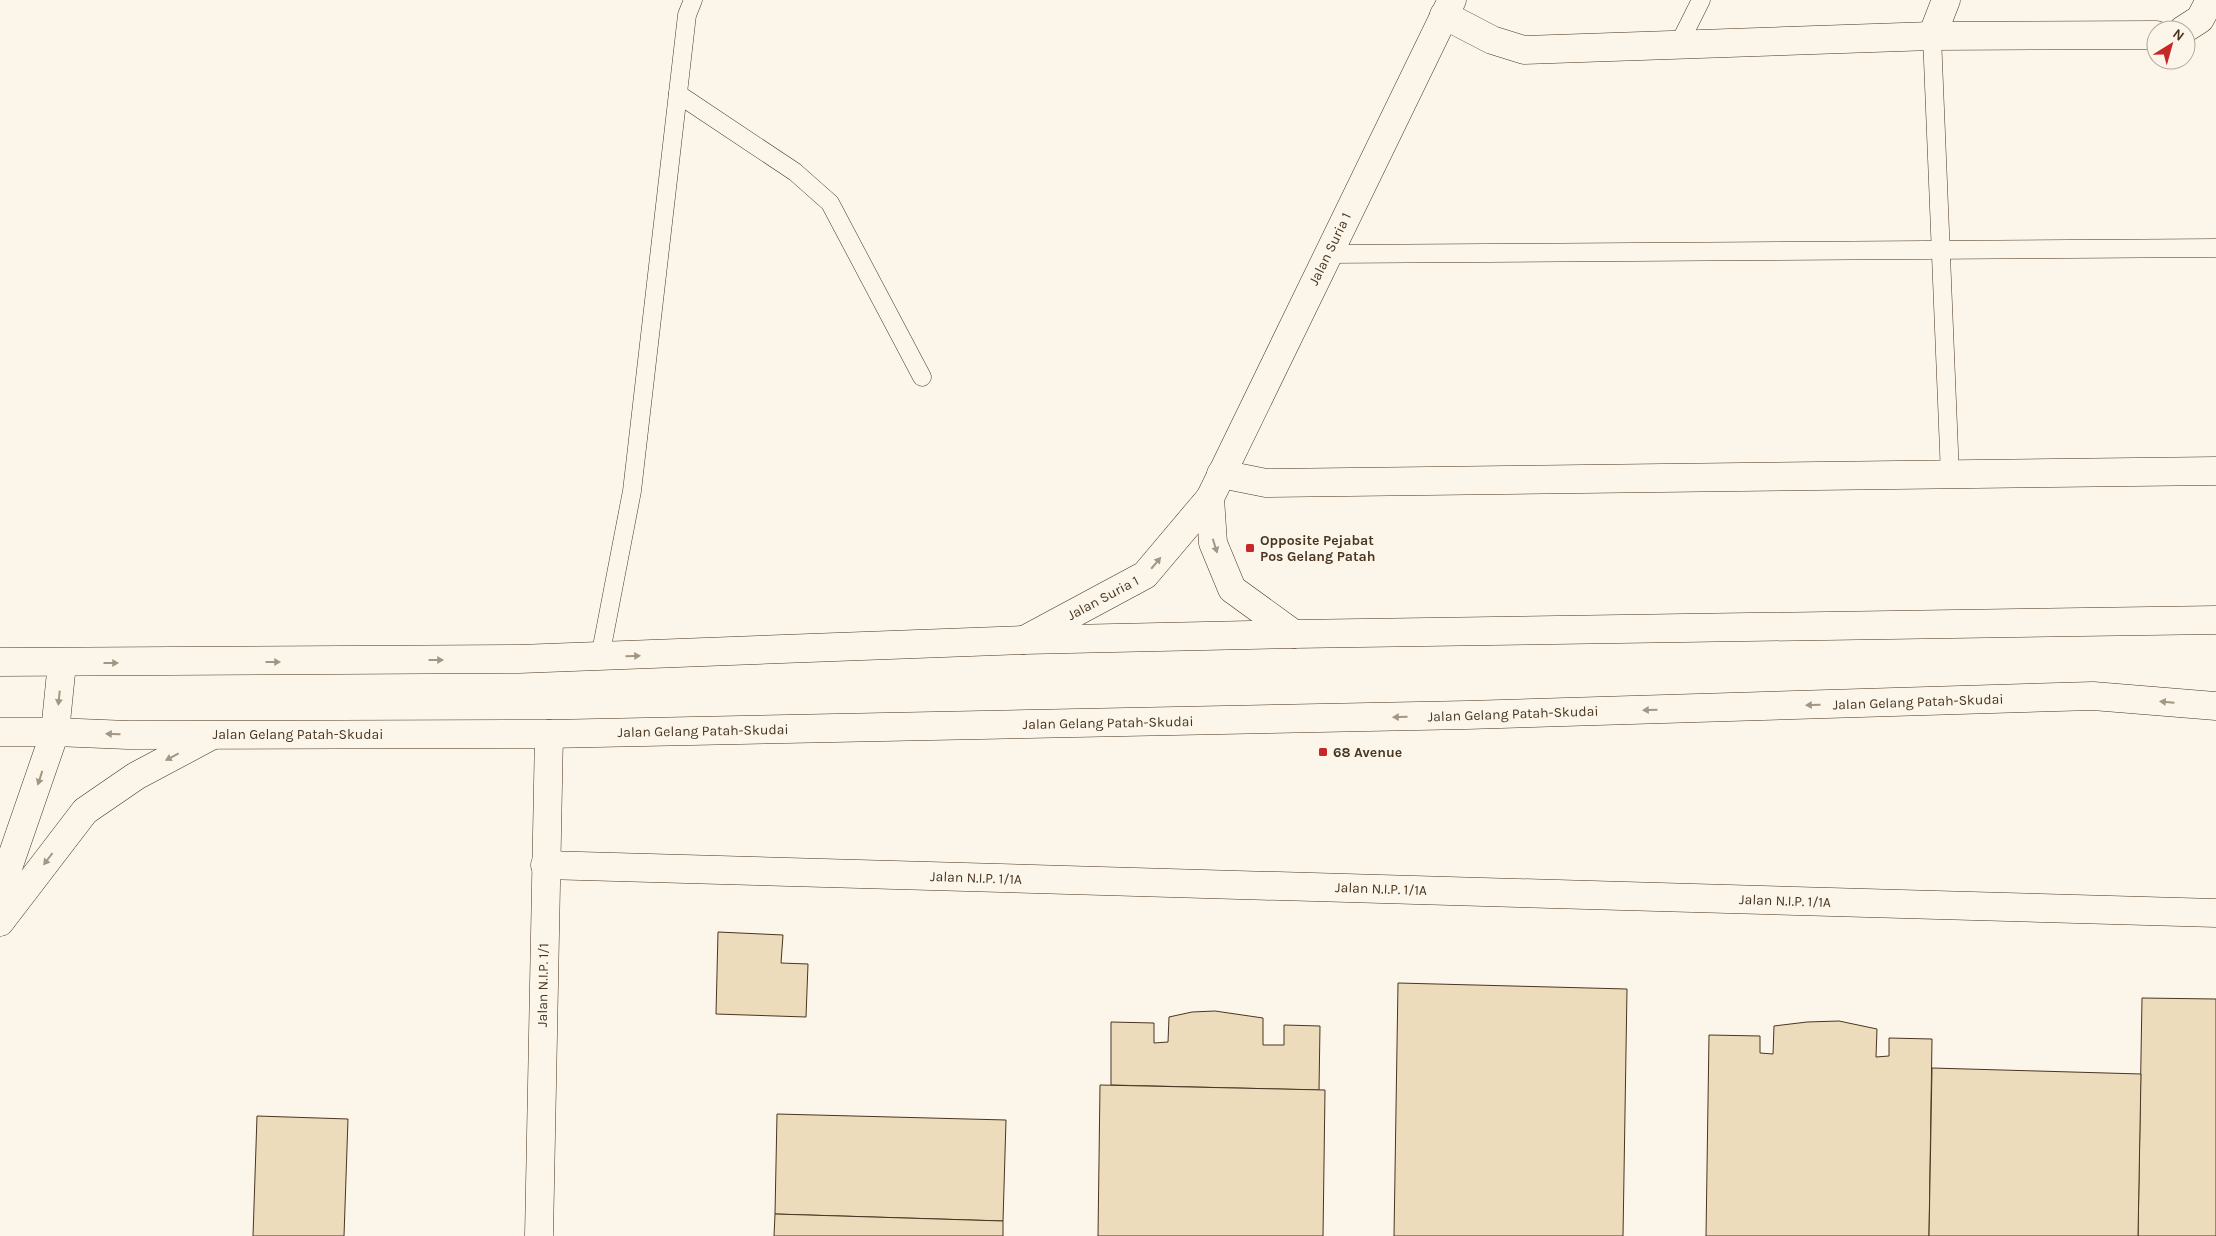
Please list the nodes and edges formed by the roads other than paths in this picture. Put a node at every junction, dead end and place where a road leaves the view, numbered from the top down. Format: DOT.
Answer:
graph roads {
  1 [pos="693,0"];
  2 [pos="1700,0"];
  3 [pos="1946,0"];
  4 [pos="2210,0"];
  5 [pos="1448,7"];
  6 [pos="2196,22"];
  7 [pos="2146,35"];
  8 [pos="1932,36"];
  9 [pos="1678,46"];
  10 [pos="678,94"];
  11 [pos="2216,248"];
  12 [pos="1940,249"];
  13 [pos="1328,254"];
  14 [pos="922,377"];
  15 [pos="2216,470"];
  16 [pos="1950,475"];
  17 [pos="1215,486"];
  18 [pos="2216,620"];
  19 [pos="1294,634"];
  20 [pos="1024,640"];
  21 [pos="600,657"];
  22 [pos="0,662"];
  23 [pos="62,663"];
  24 [pos="2216,706"];
  25 [pos="0,732"];
  26 [pos="55,732"];
  27 [pos="215,734"];
  28 [pos="549,734"];
  29 [pos="545,865"];
  30 [pos="0,891"];
  31 [pos="2216,913"];
  32 [pos="0,922"];
  33 [pos="539,1236"];
  1 -- 10 [label="lane"];
  2 -- 9 [label="lane"];
  3 -- 8 [label="main road"];
  4 -- 6 [label="main road"];
  5 -- 9 [label="main road"];
  5 -- 13 [label="main road, Jalan Suria 1"];
  7 -- 8 [label="main road"];
  8 -- 9 [label="main road"];
  8 -- 12 [label="lane"];
  10 -- 14 [label="lane"];
  10 -- 21 [label="lane"];
  11 -- 12 [label="lane"];
  12 -- 13 [label="lane"];
  12 -- 16 [label="lane"];
  13 -- 17 [label="main road, Jalan Suria 1"];
  15 -- 16 [label="main road"];
  16 -- 17 [label="main road"];
  17 -- 19 [label="main road, Jalan Suria 1, one-way"];
  20 -- 17 [label="main road, Jalan Suria 1, one-way"];
  18 -- 19 [label="main road"];
  19 -- 20 [label="main road"];
  21 -- 20 [label="main road, one-way"];
  23 -- 21 [label="main road, one-way"];
  22 -- 23 [label="main road"];
  23 -- 26 [label="main road, one-way"];
  24 -- 28 [label="main road, Jalan Gelang Patah-Skudai, one-way"];
  25 -- 26 [label="main road, Jalan Gelang Patah-Skudai"];
  27 -- 26 [label="main road, Jalan Gelang Patah-Skudai, one-way"];
  26 -- 30 [label="main road, one-way"];
  27 -- 28 [label="main road, Jalan Gelang Patah-Skudai"];
  27 -- 32 [label="main road, one-way"];
  28 -- 29 [label="main road, Jalan N.I.P. 1/1"];
  29 -- 31 [label="main road, Jalan N.I.P. 1/1A"];
  29 -- 33 [label="main road, Jalan N.I.P. 1/1"];
}
